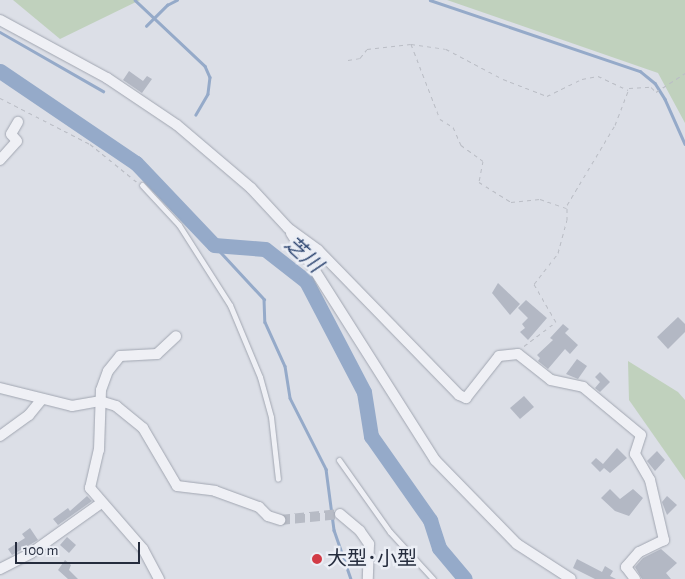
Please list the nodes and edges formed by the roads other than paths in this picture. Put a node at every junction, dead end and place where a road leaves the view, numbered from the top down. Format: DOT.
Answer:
graph roads {
  1 [pos="0,20"];
  2 [pos="18,122"];
  3 [pos="0,160"];
  4 [pos="142,185"];
  5 [pos="288,228"];
  6 [pos="176,336"];
  7 [pos="0,388"];
  8 [pos="41,400"];
  9 [pos="100,401"];
  10 [pos="0,436"];
  11 [pos="339,460"];
  12 [pos="278,479"];
  13 [pos="101,504"];
  14 [pos="340,514"];
  15 [pos="280,520"];
  16 [pos="0,569"];
  17 [pos="159,579"];
  18 [pos="368,579"];
  19 [pos="433,579"];
  20 [pos="571,579"];
  21 [pos="635,579"];
  1 -- 5 [label="street"];
  2 -- 3 [label="street"];
  4 -- 12 [label="lane"];
  5 -- 20 [label="street"];
  5 -- 21 [label="street"];
  6 -- 9 [label="street"];
  7 -- 8 [label="street"];
  8 -- 9 [label="street"];
  8 -- 10 [label="street"];
  9 -- 13 [label="street"];
  9 -- 15 [label="street"];
  11 -- 19 [label="lane"];
  13 -- 16 [label="street"];
  13 -- 17 [label="street"];
  14 -- 18 [label="street"];
}
